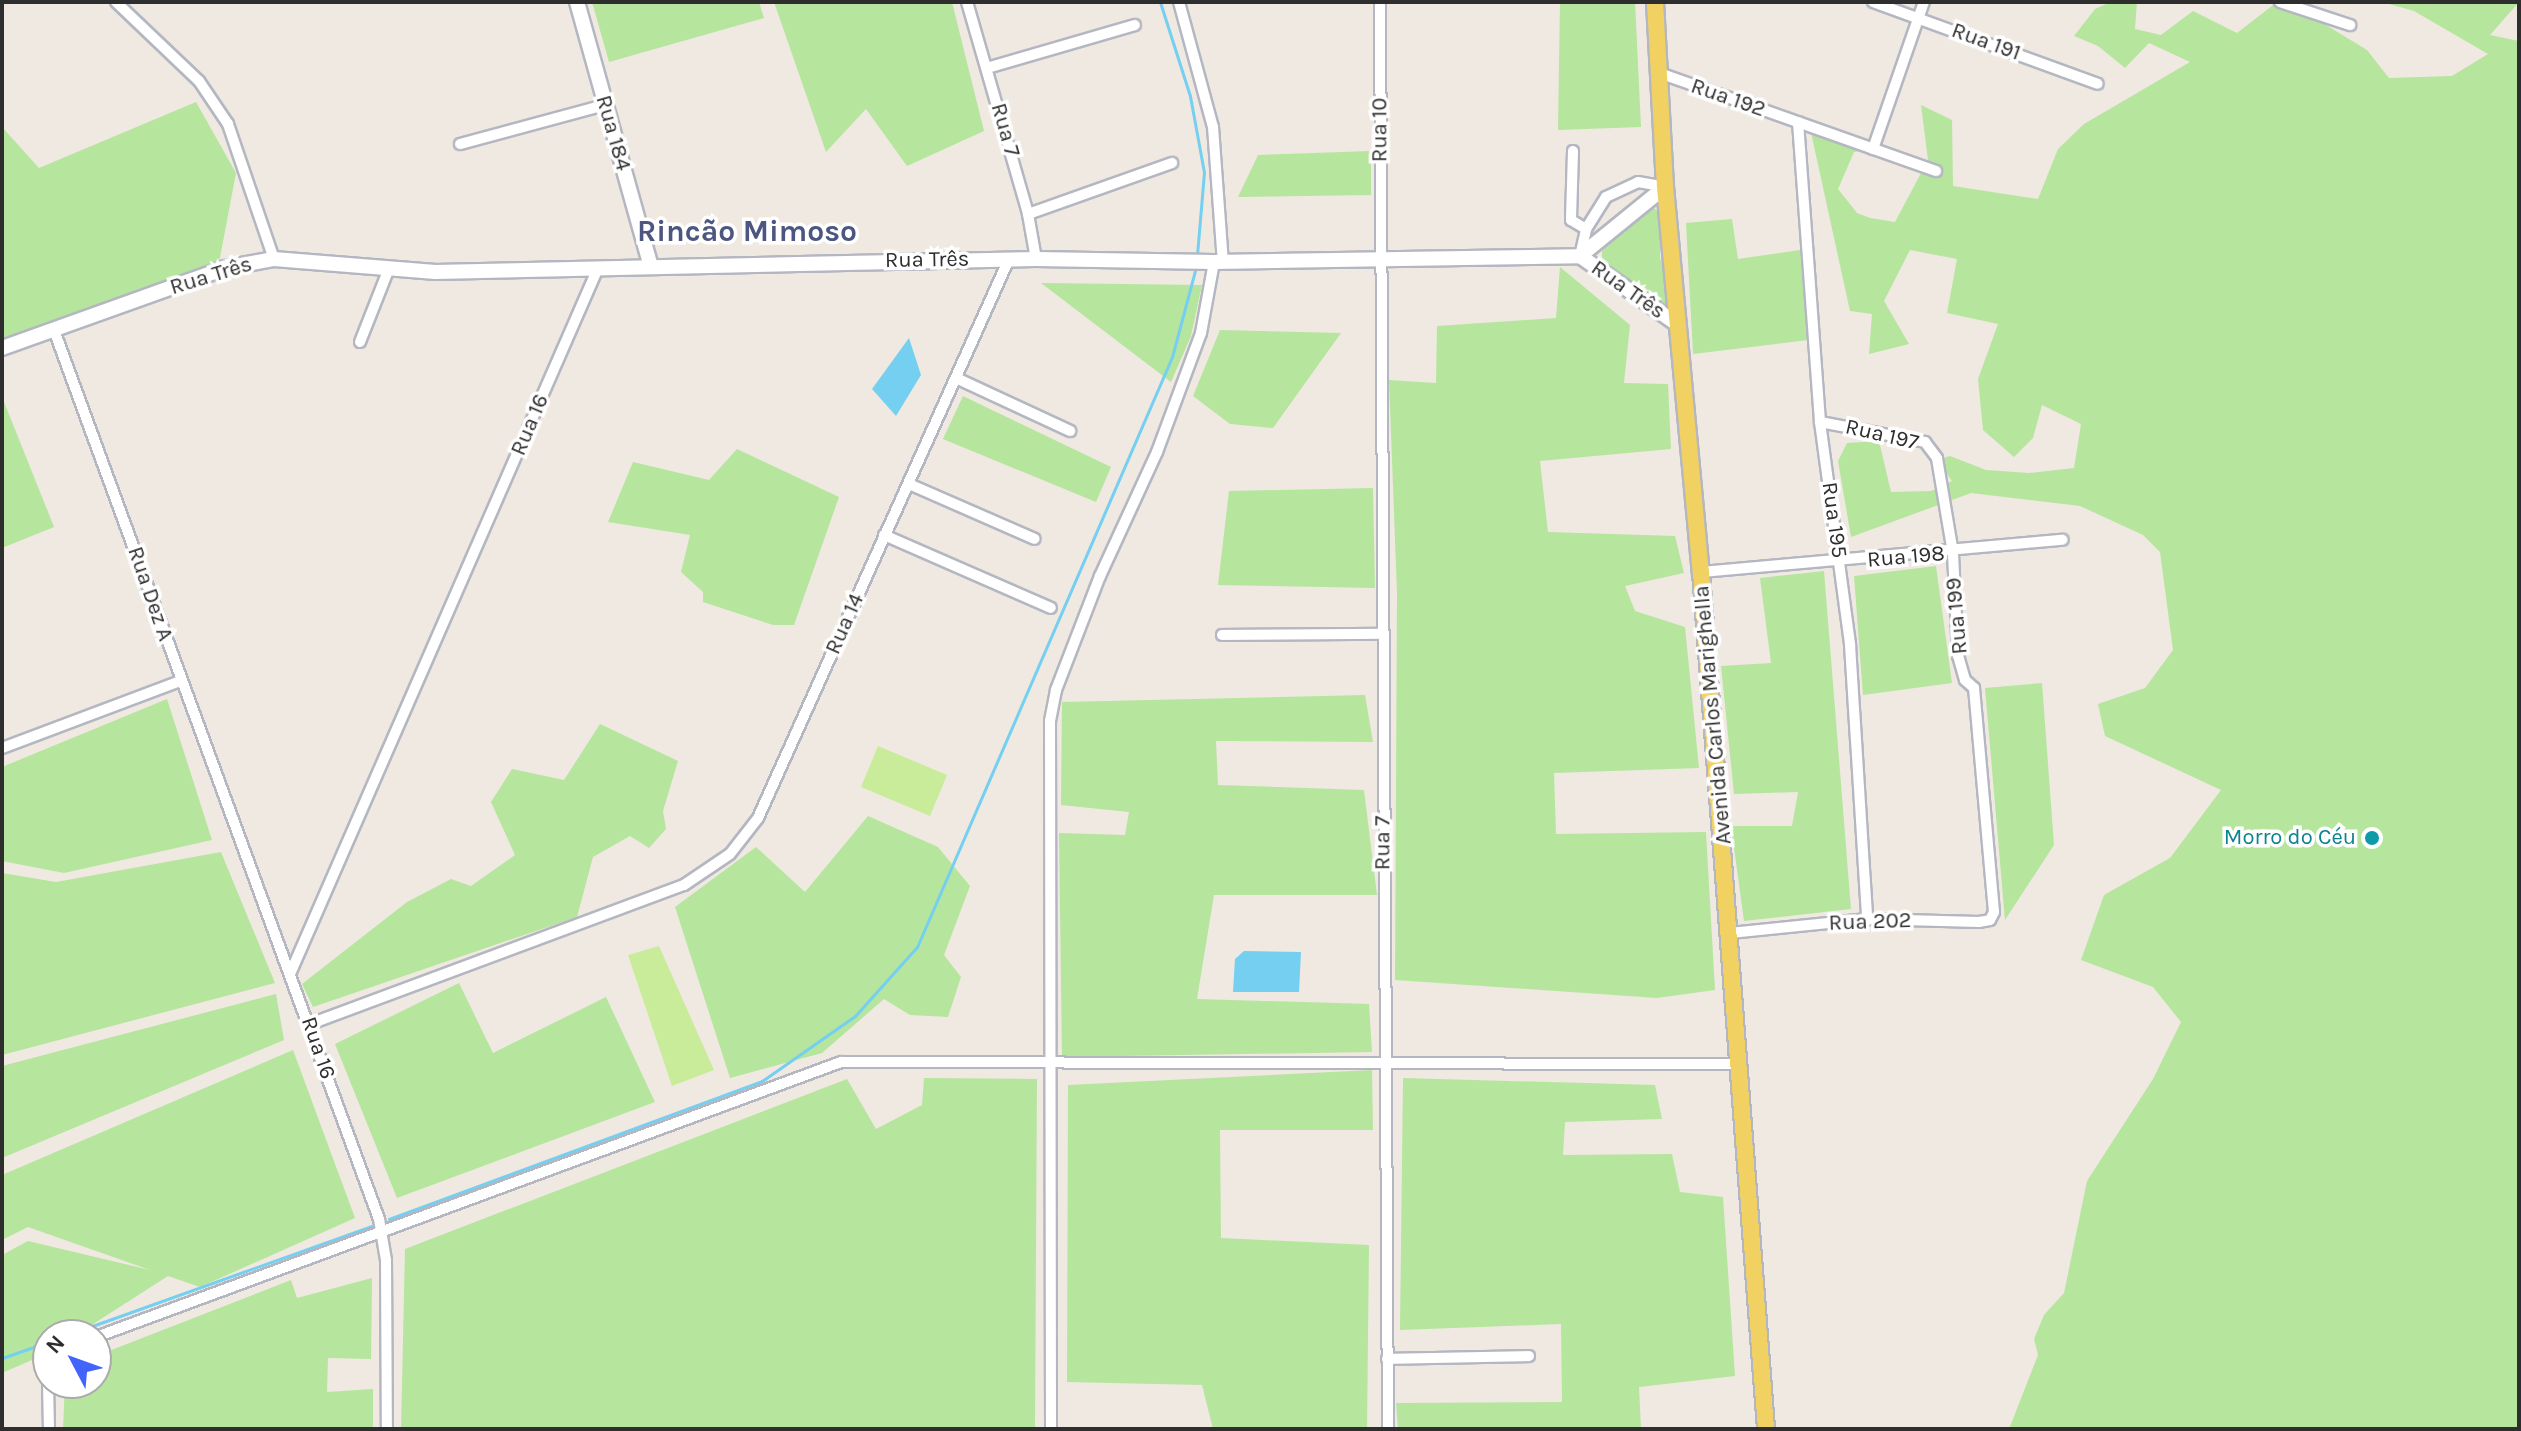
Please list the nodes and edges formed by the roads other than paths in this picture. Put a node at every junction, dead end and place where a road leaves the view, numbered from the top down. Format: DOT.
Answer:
graph roads {
  1 [pos="116,2"];
  2 [pos="577,2"];
  3 [pos="967,2"];
  4 [pos="1179,2"];
  5 [pos="1380,2"];
  6 [pos="1655,2"];
  7 [pos="1873,2"];
  8 [pos="1924,2"];
  9 [pos="2280,2"];
  10 [pos="1919,18"];
  11 [pos="1135,25"];
  12 [pos="2350,25"];
  13 [pos="987,68"];
  14 [pos="1659,73"];
  15 [pos="2098,84"];
  16 [pos="605,105"];
  17 [pos="1798,122"];
  18 [pos="460,144"];
  19 [pos="1873,149"];
  20 [pos="1573,151"];
  21 [pos="1172,163"];
  22 [pos="1936,171"];
  23 [pos="1665,187"];
  24 [pos="1028,214"];
  25 [pos="1586,229"];
  26 [pos="1580,256"];
  27 [pos="1379,257"];
  28 [pos="274,259"];
  29 [pos="1009,259"];
  30 [pos="1036,259"];
  31 [pos="1218,262"];
  32 [pos="650,264"];
  33 [pos="598,268"];
  34 [pos="388,271"];
  35 [pos="1677,324"];
  36 [pos="54,330"];
  37 [pos="360,342"];
  38 [pos="2,348"];
  39 [pos="956,378"];
  40 [pos="1820,422"];
  41 [pos="1070,431"];
  42 [pos="909,484"];
  43 [pos="884,535"];
  44 [pos="1035,539"];
  45 [pos="2063,540"];
  46 [pos="1953,553"];
  47 [pos="1840,563"];
  48 [pos="1701,572"];
  49 [pos="1051,608"];
  50 [pos="1382,634"];
  51 [pos="1222,635"];
  52 [pos="180,681"];
  53 [pos="2,748"];
  54 [pos="1993,901"];
  55 [pos="1867,919"];
  56 [pos="1730,933"];
  57 [pos="290,974"];
  58 [pos="310,1024"];
  59 [pos="1385,1060"];
  60 [pos="1050,1064"];
  61 [pos="1739,1064"];
  62 [pos="382,1232"];
  63 [pos="112,1331"];
  64 [pos="1529,1356"];
  65 [pos="1387,1359"];
  66 [pos="48,1399"];
  67 [pos="49,1429"];
  68 [pos="387,1429"];
  69 [pos="1051,1429"];
  70 [pos="1388,1429"];
  71 [pos="1766,1429"];
  1 -- 28 [label="street"];
  2 -- 16 [label="main road, Rua 184"];
  3 -- 13 [label="street, Rua 7"];
  4 -- 31 [label="street"];
  5 -- 27 [label="street, Rua 10"];
  6 -- 14 [label="main road, Avenida Carlos Marighella"];
  7 -- 10 [label="street, Rua 191"];
  8 -- 10 [label="street"];
  9 -- 12 [label="street"];
  10 -- 15 [label="street, Rua 191"];
  10 -- 19 [label="street"];
  11 -- 13 [label="street"];
  13 -- 24 [label="street, Rua 7"];
  14 -- 17 [label="street, Rua 192"];
  14 -- 23 [label="main road, Avenida Carlos Marighella"];
  16 -- 18 [label="street"];
  16 -- 32 [label="main road, Rua 184"];
  17 -- 19 [label="street"];
  17 -- 40 [label="street, Rua 195"];
  19 -- 22 [label="street"];
  20 -- 25 [label="street"];
  21 -- 24 [label="street"];
  23 -- 25 [label="street"];
  23 -- 26 [label="main road, Rua Três"];
  23 -- 35 [label="main road, Avenida Carlos Marighella"];
  24 -- 30 [label="street, Rua 7"];
  25 -- 26 [label="street"];
  26 -- 27 [label="main road, Rua Três"];
  26 -- 35 [label="main road, Rua Três"];
  27 -- 31 [label="main road, Rua Três"];
  27 -- 50 [label="street, Rua 7"];
  28 -- 34 [label="main road, Rua Três"];
  28 -- 36 [label="main road, Rua Três"];
  29 -- 30 [label="main road, Rua Três"];
  29 -- 32 [label="main road, Rua Três"];
  29 -- 39 [label="street, Rua 14"];
  30 -- 31 [label="main road, Rua Três"];
  31 -- 60 [label="street"];
  32 -- 33 [label="main road, Rua Três"];
  33 -- 34 [label="main road, Rua Três"];
  33 -- 57 [label="street, Rua 16"];
  34 -- 37 [label="street"];
  35 -- 48 [label="main road, Avenida Carlos Marighella"];
  36 -- 38 [label="main road, Rua Três"];
  36 -- 52 [label="street, Rua Dez A"];
  39 -- 41 [label="street"];
  39 -- 42 [label="street, Rua 14"];
  40 -- 46 [label="street, Rua 197"];
  40 -- 47 [label="street, Rua 195"];
  42 -- 43 [label="street, Rua 14"];
  42 -- 44 [label="street"];
  43 -- 49 [label="street"];
  43 -- 58 [label="street, Rua 14"];
  45 -- 46 [label="street, Rua 198"];
  46 -- 47 [label="street, Rua 198"];
  46 -- 54 [label="street, Rua 199"];
  47 -- 48 [label="street, Rua 198"];
  47 -- 55 [label="street, Rua 195"];
  48 -- 56 [label="main road, Avenida Carlos Marighella"];
  50 -- 51 [label="street"];
  50 -- 59 [label="street, Rua 7"];
  52 -- 53 [label="street"];
  52 -- 57 [label="street, Rua 16"];
  54 -- 55 [label="street, Rua 202"];
  55 -- 56 [label="street, Rua 202"];
  56 -- 61 [label="main road, Avenida Carlos Marighella"];
  57 -- 58 [label="street, Rua 16"];
  58 -- 62 [label="street, Rua 16"];
  59 -- 60 [label="street"];
  59 -- 61 [label="street"];
  59 -- 65 [label="street, Rua 7"];
  60 -- 62 [label="street"];
  60 -- 69 [label="street"];
  61 -- 71 [label="main road, Avenida Carlos Marighella"];
  62 -- 63 [label="street"];
  62 -- 68 [label="street, Rua 16"];
  64 -- 65 [label="street"];
  65 -- 70 [label="street, Rua 7"];
  66 -- 67 [label="street"];
}
